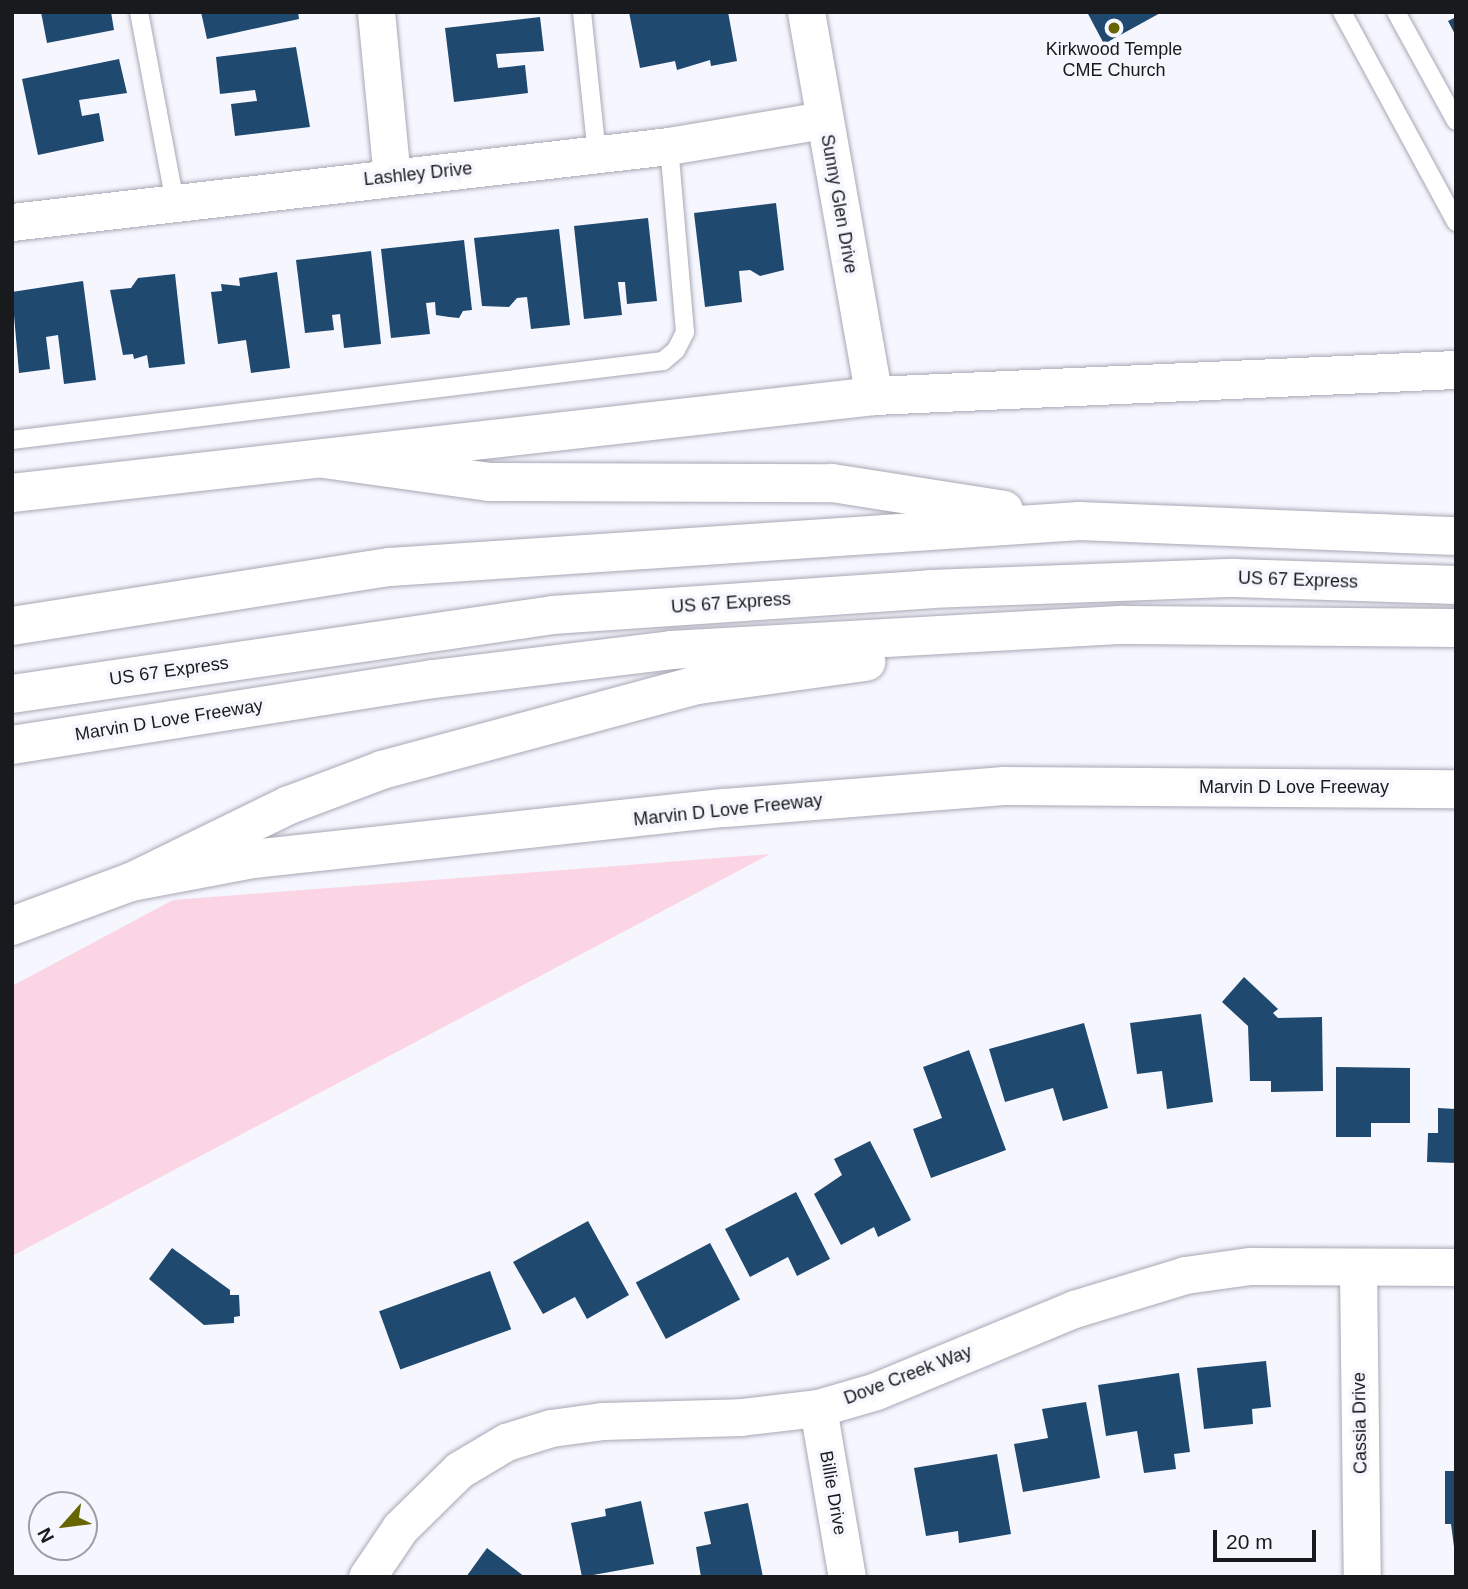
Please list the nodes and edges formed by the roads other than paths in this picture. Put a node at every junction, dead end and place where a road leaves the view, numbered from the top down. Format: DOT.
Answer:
graph roads {
  1 [pos="139,12"];
  2 [pos="376,12"];
  3 [pos="582,12"];
  4 [pos="806,12"];
  5 [pos="1342,12"];
  6 [pos="1396,12"];
  7 [pos="823,120"];
  8 [pos="1456,121"];
  9 [pos="669,146"];
  10 [pos="597,155"];
  11 [pos="392,177"];
  12 [pos="176,203"];
  13 [pos="12,222"];
  14 [pos="1456,222"];
  15 [pos="1456,370"];
  16 [pos="874,396"];
  17 [pos="12,440"];
  18 [pos="324,459"];
  19 [pos="12,493"];
  20 [pos="1079,521"];
  21 [pos="1456,536"];
  22 [pos="1456,584"];
  23 [pos="1123,625"];
  24 [pos="12,626"];
  25 [pos="1456,628"];
  26 [pos="12,694"];
  27 [pos="12,745"];
  28 [pos="1456,789"];
  29 [pos="131,882"];
  30 [pos="12,926"];
  31 [pos="1456,1267"];
  32 [pos="1358,1270"];
  33 [pos="818,1408"];
  34 [pos="367,1577"];
  35 [pos="847,1577"];
  36 [pos="1362,1577"];
  1 -- 12 [label="lane"];
  2 -- 11 [label="street"];
  3 -- 10 [label="lane"];
  4 -- 7 [label="street, Sunny Glen Drive"];
  5 -- 14 [label="lane"];
  6 -- 8 [label="lane"];
  7 -- 9 [label="street, Lashley Drive"];
  7 -- 16 [label="street, Sunny Glen Drive"];
  9 -- 10 [label="street, Lashley Drive"];
  9 -- 17 [label="lane"];
  10 -- 11 [label="street, Lashley Drive"];
  11 -- 12 [label="street, Lashley Drive"];
  12 -- 13 [label="street, Lashley Drive"];
  15 -- 16 [label="main road"];
  16 -- 18 [label="main road"];
  18 -- 19 [label="main road"];
  18 -- 20 [label="main road"];
  20 -- 21 [label="main road"];
  20 -- 24 [label="main road"];
  22 -- 26 [label="main road, US 67 Express"];
  23 -- 25 [label="main road, Marvin D Love Freeway"];
  23 -- 27 [label="main road, Marvin D Love Freeway"];
  23 -- 29 [label="main road"];
  28 -- 29 [label="main road, Marvin D Love Freeway"];
  29 -- 30 [label="main road, Marvin D Love Freeway"];
  31 -- 32 [label="street, Dove Creek Way"];
  32 -- 33 [label="street, Dove Creek Way"];
  32 -- 36 [label="street, Cassia Drive"];
  33 -- 34 [label="street, Dove Creek Way"];
  33 -- 35 [label="street, Billie Drive"];
}
